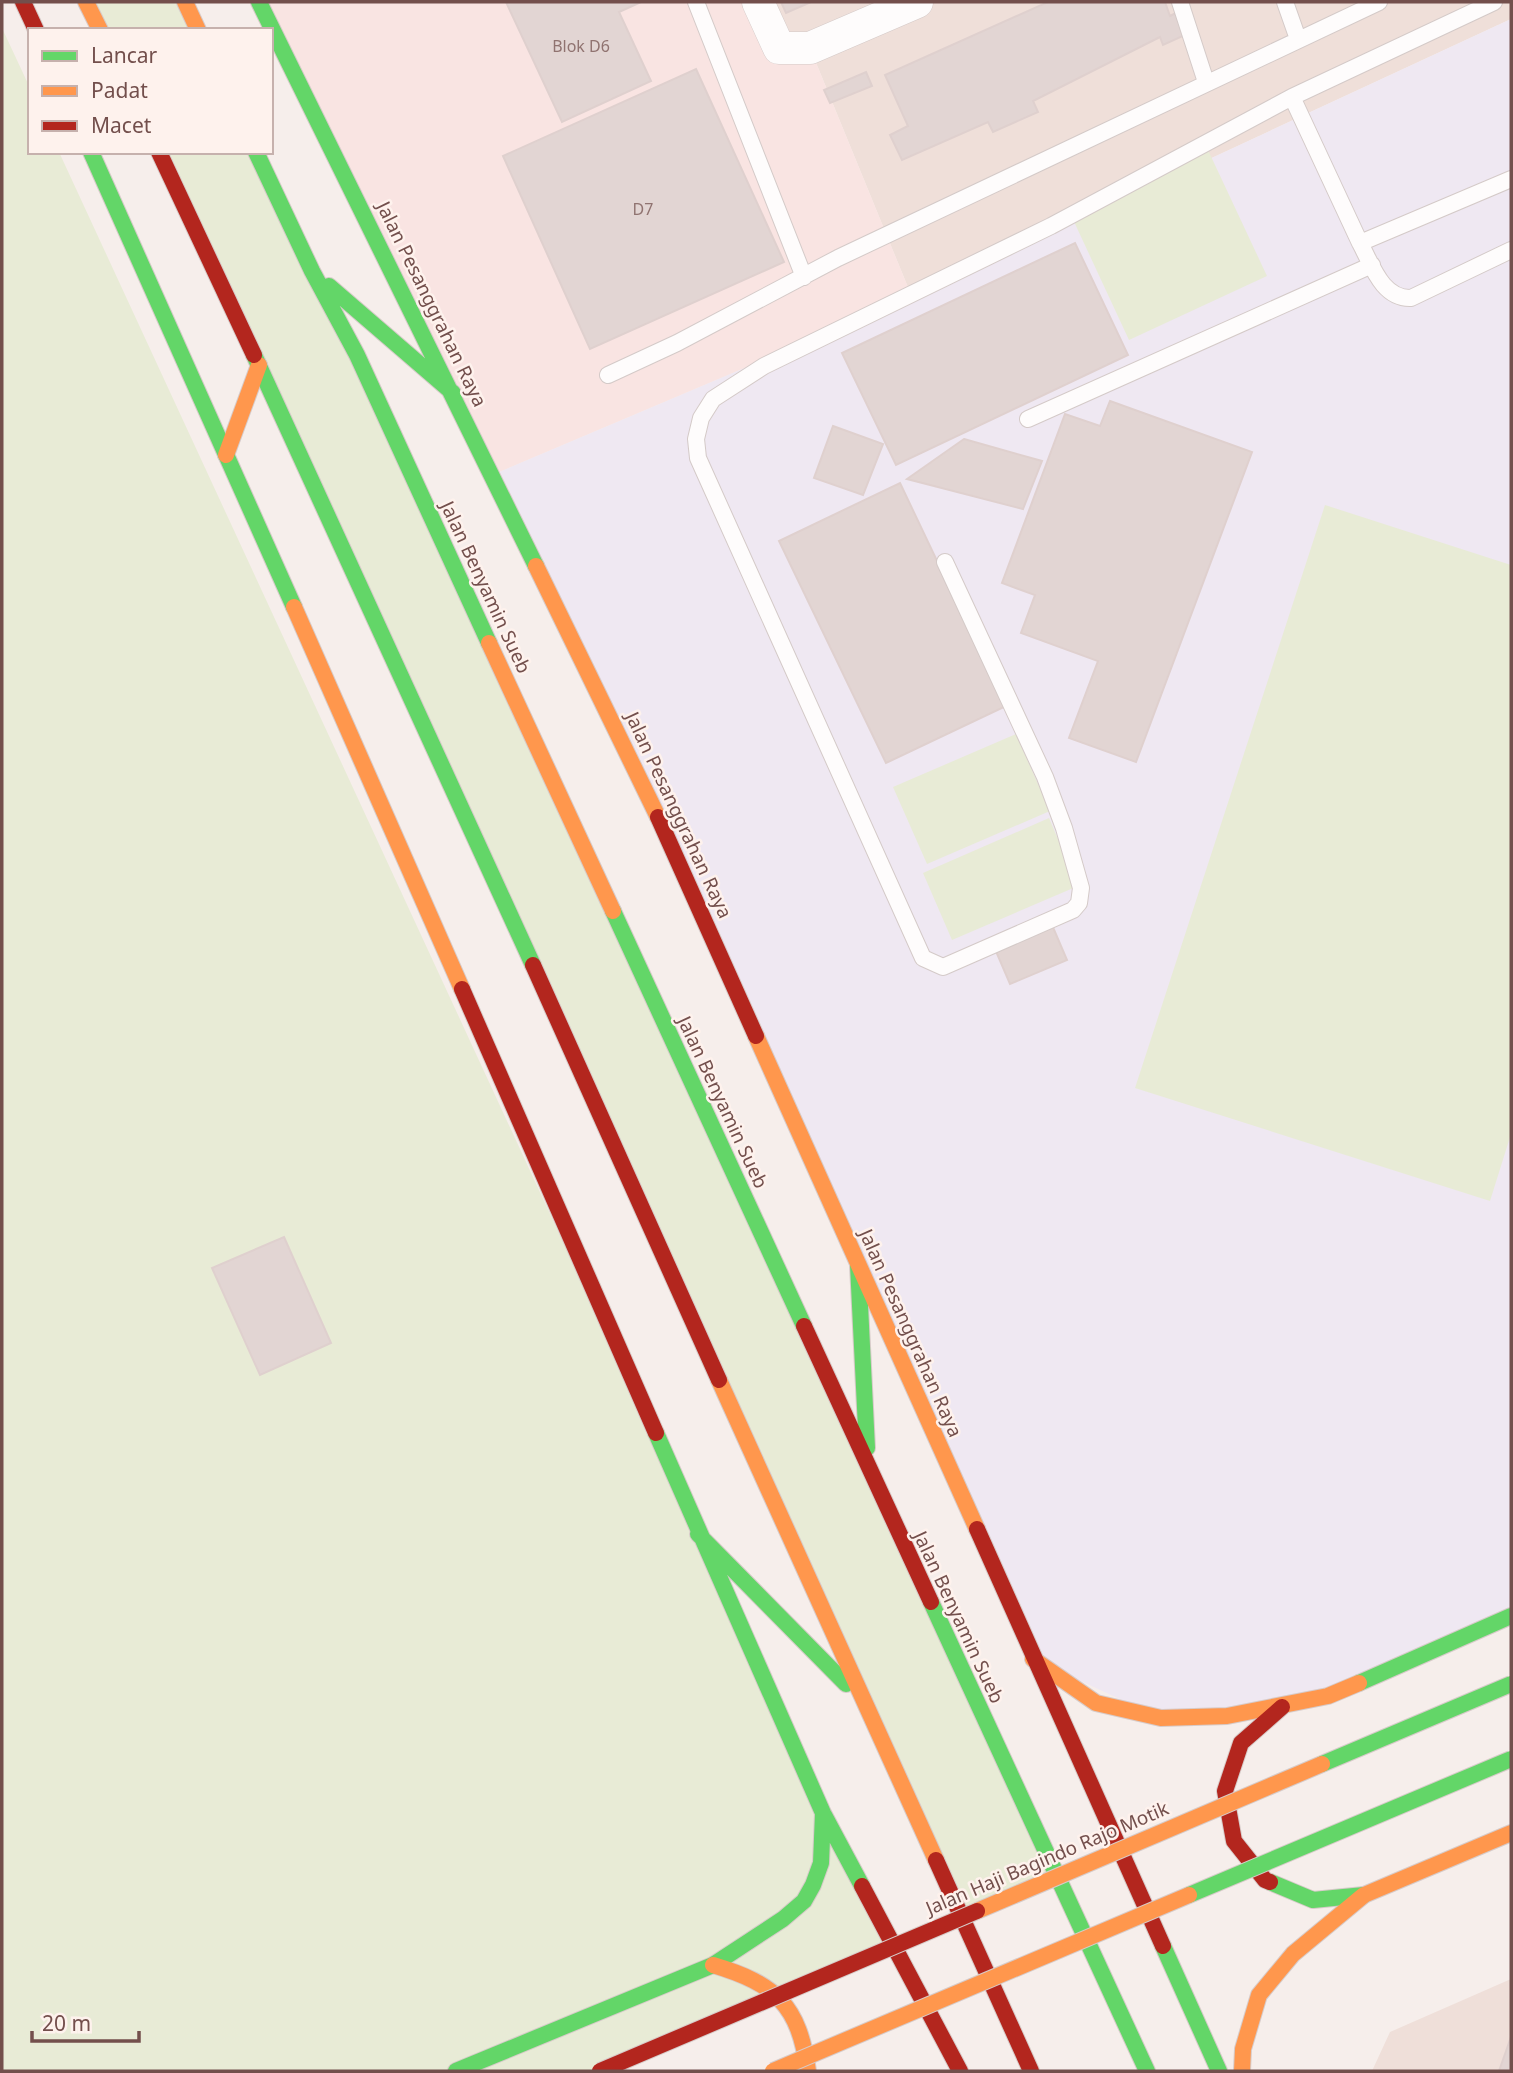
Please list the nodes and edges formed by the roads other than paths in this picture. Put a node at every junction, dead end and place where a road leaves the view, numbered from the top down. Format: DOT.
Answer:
graph roads {
  1 [pos="23,2"];
  2 [pos="86,2"];
  3 [pos="185,2"];
  4 [pos="259,2"];
  5 [pos="696,2"];
  6 [pos="758,2"];
  7 [pos="917,2"];
  8 [pos="1180,2"];
  9 [pos="1285,2"];
  10 [pos="1379,2"];
  11 [pos="1494,2"];
  12 [pos="35,28"];
  13 [pos="99,28"];
  14 [pos="197,28"];
  15 [pos="272,28"];
  16 [pos="273,30"];
  17 [pos="1298,39"];
  18 [pos="1206,82"];
  19 [pos="1292,97"];
  20 [pos="92,154"];
  21 [pos="160,154"];
  22 [pos="257,154"];
  23 [pos="1511,179"];
  24 [pos="1360,243"];
  25 [pos="1511,250"];
  26 [pos="1372,265"];
  27 [pos="312,271"];
  28 [pos="804,276"];
  29 [pos="259,365"];
  30 [pos="608,375"];
  31 [pos="453,393"];
  32 [pos="1028,419"];
  33 [pos="226,455"];
  34 [pos="945,562"];
  35 [pos="858,1265"];
  36 [pos="867,1467"];
  37 [pos="698,1534"];
  38 [pos="1511,1616"];
  39 [pos="1033,1659"];
  40 [pos="1511,1684"];
  41 [pos="1328,1696"];
  42 [pos="865,1703"];
  43 [pos="1511,1759"];
  44 [pos="823,1813"];
  45 [pos="1511,1833"];
  46 [pos="1364,1895"];
  47 [pos="713,1965"];
  48 [pos="456,2071"];
  49 [pos="600,2071"];
  50 [pos="773,2071"];
  51 [pos="808,2071"];
  52 [pos="960,2071"];
  53 [pos="1031,2071"];
  54 [pos="1147,2071"];
  55 [pos="1219,2071"];
  56 [pos="1241,2071"];
  1 -- 12 [label="main road"];
  2 -- 13 [label="main road"];
  3 -- 14 [label="main road"];
  4 -- 15 [label="main road, Jalan Pesanggrahan Raya"];
  5 -- 28 [label="lane"];
  6 -- 7 [label="street"];
  8 -- 18 [label="lane"];
  9 -- 17 [label="lane"];
  10 -- 17 [label="lane"];
  11 -- 19 [label="lane"];
  16 -- 31 [label="main road, Jalan Pesanggrahan Raya"];
  17 -- 18 [label="lane"];
  18 -- 28 [label="lane"];
  19 -- 24 [label="lane"];
  19 -- 34 [label="lane"];
  20 -- 33 [label="main road"];
  21 -- 29 [label="main road"];
  22 -- 27 [label="main road, Jalan Benyamin Sueb"];
  23 -- 24 [label="lane"];
  24 -- 26 [label="lane"];
  25 -- 26 [label="lane"];
  26 -- 32 [label="lane"];
  27 -- 31 [label="main road"];
  27 -- 36 [label="main road, Jalan Benyamin Sueb"];
  28 -- 30 [label="lane"];
  29 -- 33 [label="main road"];
  29 -- 42 [label="main road"];
  31 -- 35 [label="main road, Jalan Pesanggrahan Raya"];
  33 -- 37 [label="main road"];
  35 -- 36 [label="main road"];
  35 -- 39 [label="main road, Jalan Pesanggrahan Raya"];
  36 -- 54 [label="main road, Jalan Benyamin Sueb"];
  37 -- 42 [label="main road"];
  37 -- 44 [label="main road"];
  38 -- 41 [label="main road"];
  39 -- 41 [label="main road"];
  39 -- 55 [label="main road"];
  40 -- 49 [label="main road, Jalan Haji Bagindo Rajo Motik, bridge"];
  41 -- 46 [label="main road"];
  42 -- 53 [label="main road"];
  43 -- 50 [label="main road, bridge"];
  44 -- 47 [label="main road"];
  44 -- 52 [label="main road"];
  45 -- 46 [label="main road"];
  46 -- 56 [label="main road"];
  47 -- 48 [label="main road"];
  47 -- 51 [label="main road"];
}
